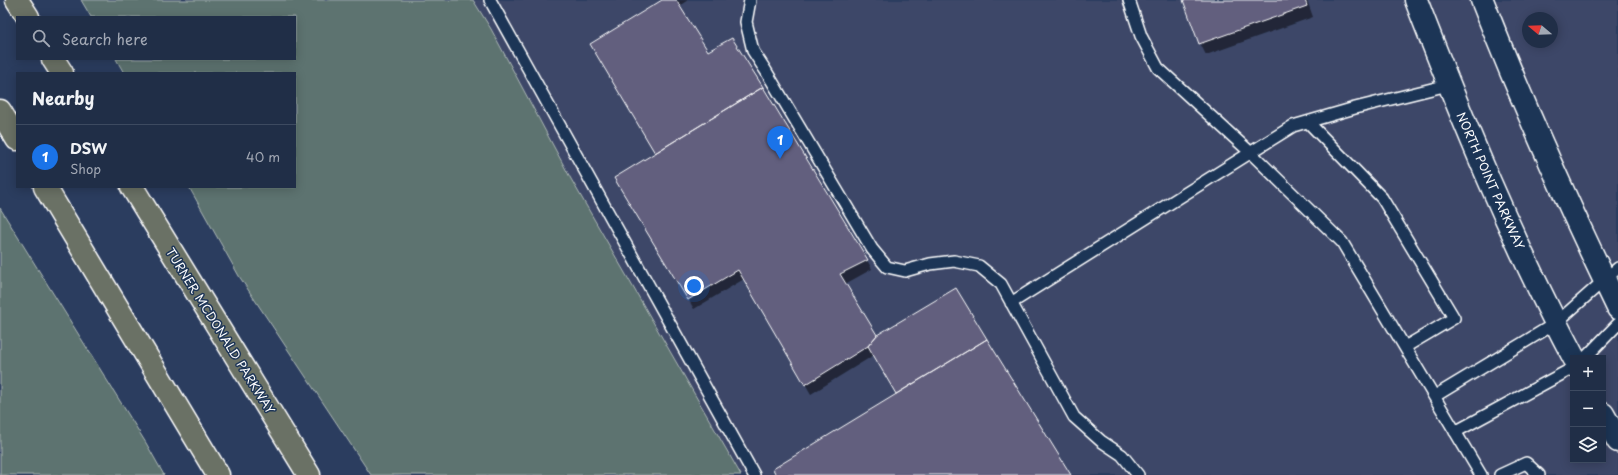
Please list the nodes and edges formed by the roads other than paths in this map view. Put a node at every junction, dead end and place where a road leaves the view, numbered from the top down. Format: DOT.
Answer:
graph roads {
  1 [pos="17,0"];
  2 [pos="490,0"];
  3 [pos="750,0"];
  4 [pos="1129,0"];
  5 [pos="1416,0"];
  6 [pos="1482,0"];
  7 [pos="27,16"];
  8 [pos="55,60"];
  9 [pos="61,72"];
  10 [pos="1448,84"];
  11 [pos="0,111"];
  12 [pos="1308,122"];
  13 [pos="16,138"];
  14 [pos="1251,153"];
  15 [pos="46,188"];
  16 [pos="133,188"];
  17 [pos="1611,274"];
  18 [pos="1011,303"];
  19 [pos="1618,308"];
  20 [pos="1556,323"];
  21 [pos="1618,324"];
  22 [pos="1405,347"];
  23 [pos="1572,355"];
  24 [pos="1588,355"];
  25 [pos="1570,370"];
  26 [pos="1435,396"];
  27 [pos="1606,419"];
  28 [pos="1455,432"];
  29 [pos="1618,441"];
  30 [pos="218,475"];
  31 [pos="309,475"];
  32 [pos="754,475"];
  33 [pos="1138,475"];
  34 [pos="1481,475"];
  35 [pos="1500,475"];
  36 [pos="1539,475"];
  1 -- 7 [label="highway"];
  2 -- 32 [label="lane"];
  3 -- 18 [label="lane"];
  4 -- 14 [label="lane"];
  5 -- 10 [label="street, NORTH POINT PARKWAY"];
  6 -- 17 [label="street"];
  8 -- 9 [label="highway"];
  10 -- 12 [label="lane"];
  10 -- 20 [label="street, NORTH POINT PARKWAY"];
  11 -- 13 [label="highway"];
  12 -- 14 [label="lane"];
  12 -- 22 [label="lane"];
  14 -- 18 [label="lane"];
  14 -- 22 [label="lane"];
  15 -- 30 [label="highway"];
  16 -- 31 [label="highway, TURNER MCDONALD PARKWAY"];
  17 -- 19 [label="street"];
  17 -- 20 [label="lane"];
  18 -- 33 [label="lane"];
  20 -- 23 [label="street, NORTH POINT PARKWAY"];
  20 -- 26 [label="lane"];
  21 -- 24 [label="lane"];
  22 -- 26 [label="lane"];
  25 -- 28 [label="lane"];
  26 -- 28 [label="lane"];
  27 -- 29 [label="street"];
  28 -- 34 [label="lane"];
  35 -- 36 [label="lane"];
}
